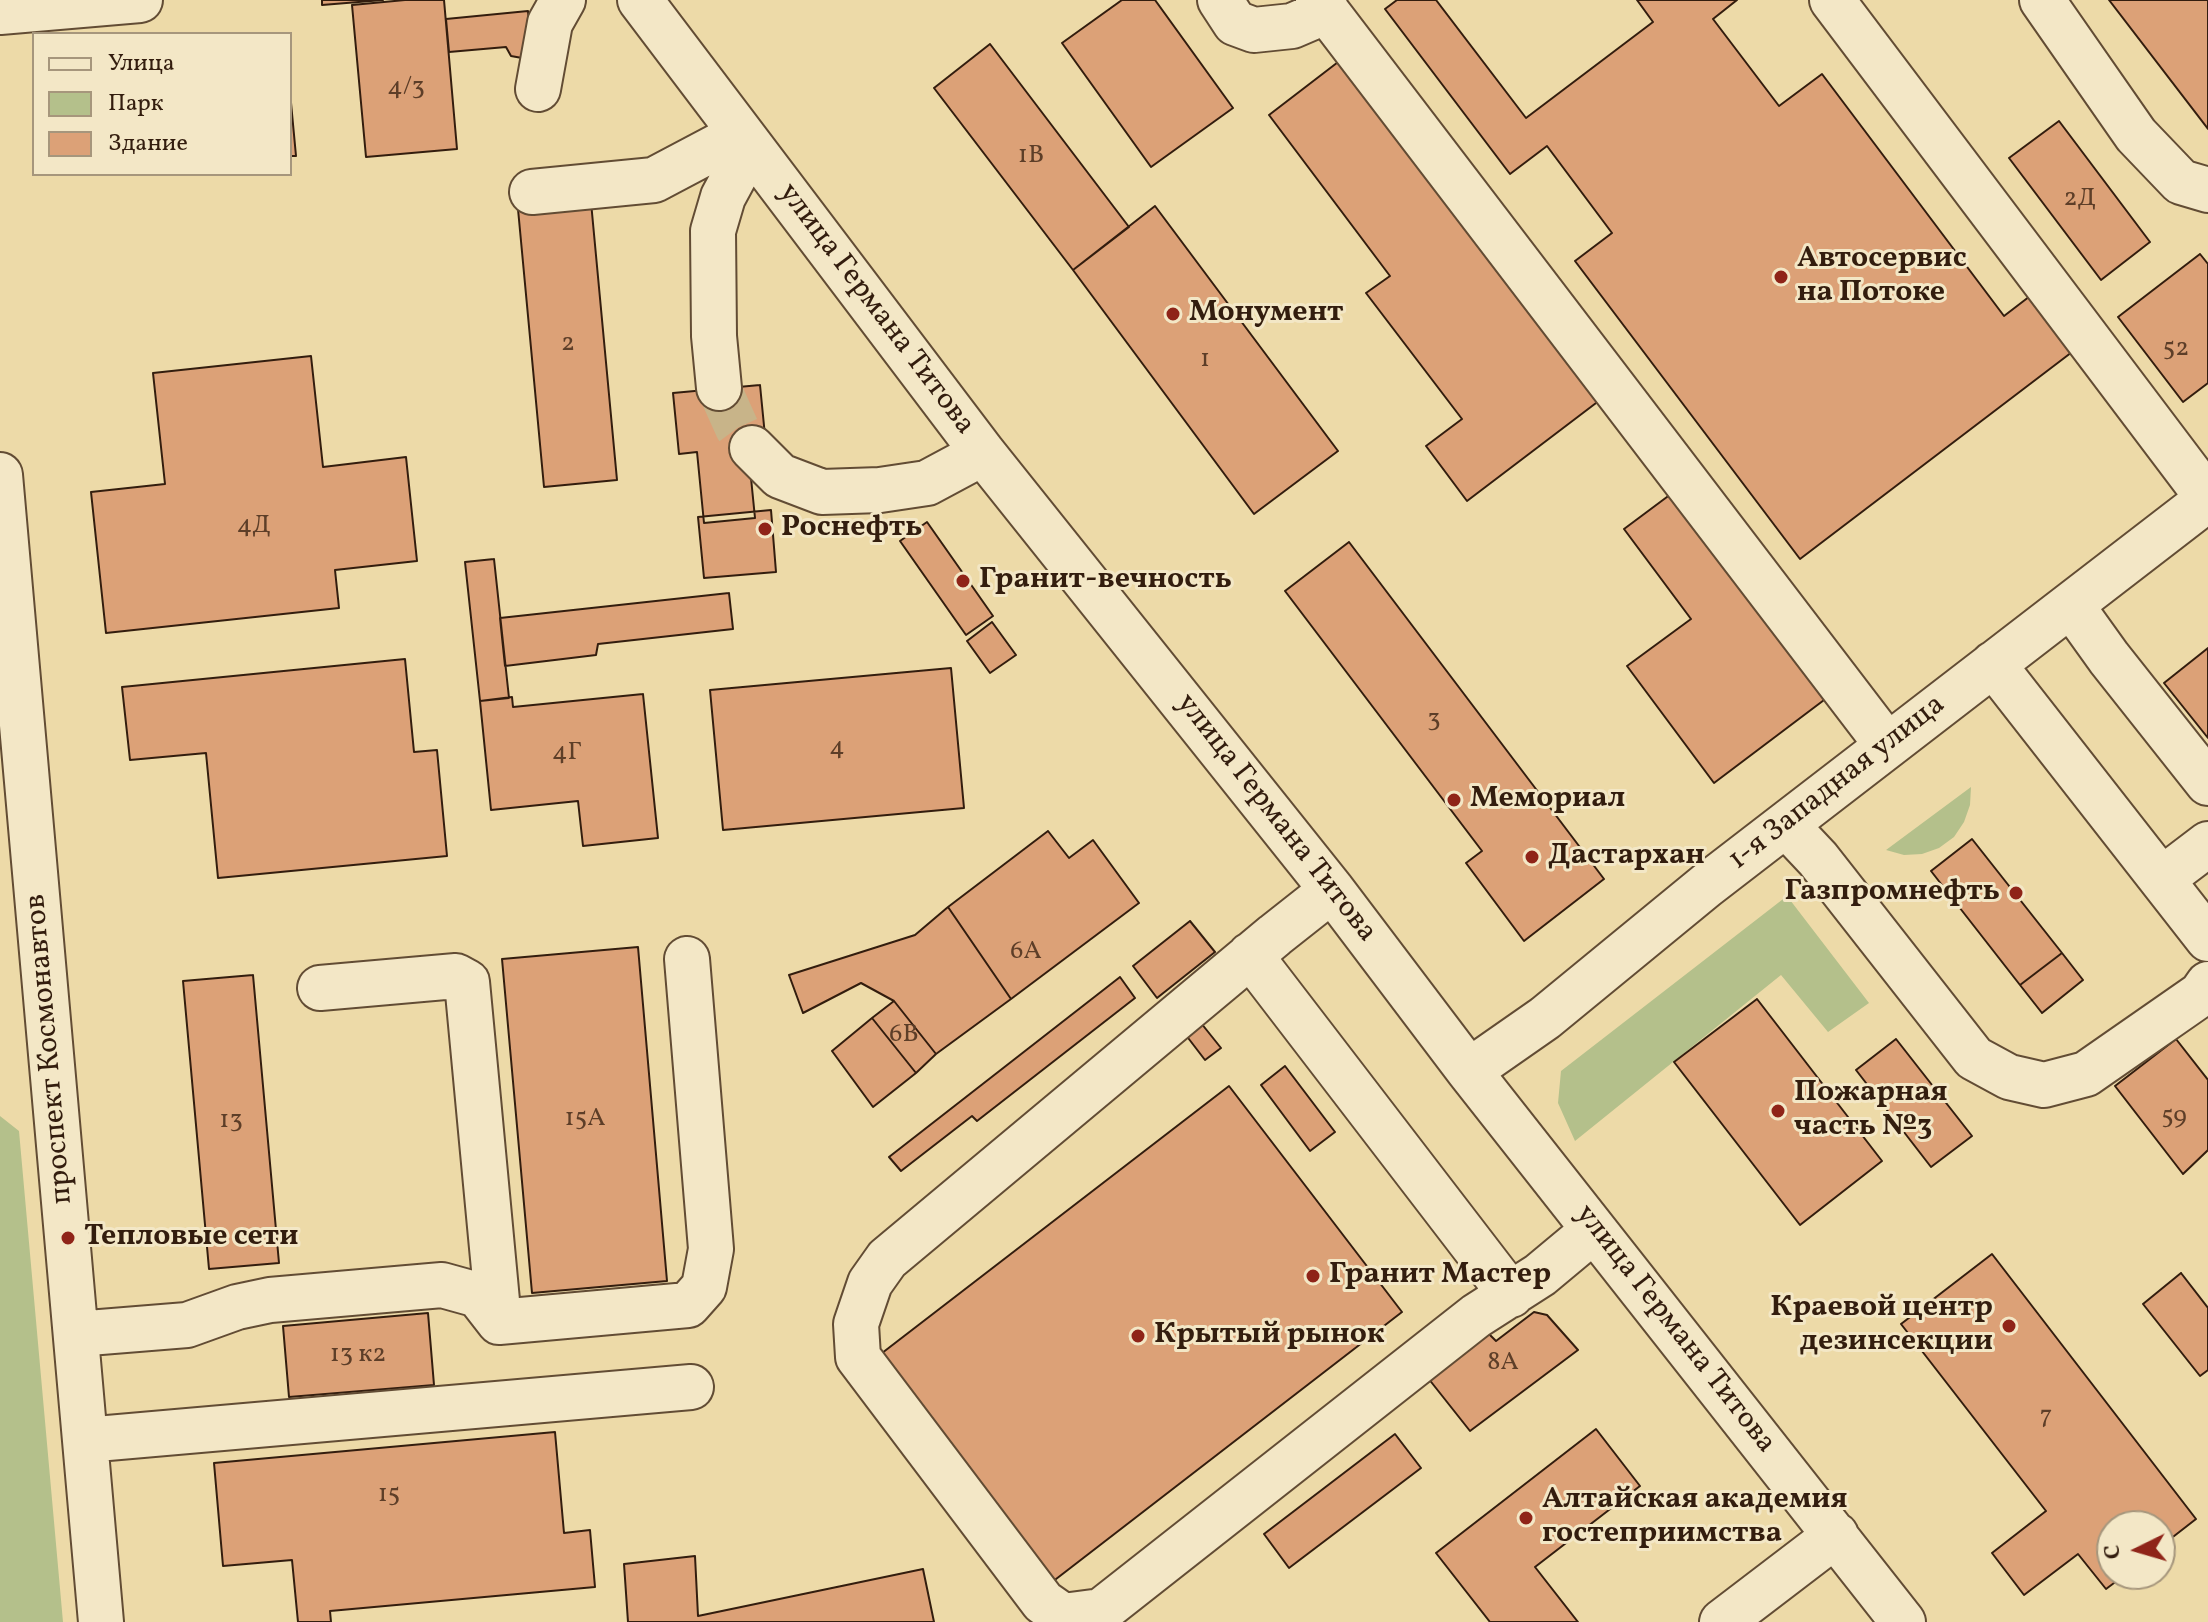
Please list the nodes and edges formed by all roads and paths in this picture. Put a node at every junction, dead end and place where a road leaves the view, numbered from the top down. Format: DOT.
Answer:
graph roads {
  1 [pos="140,0"];
  2 [pos="563,0"];
  3 [pos="1220,0"];
  4 [pos="1832,0"];
  5 [pos="2042,0"];
  6 [pos="644,5"];
  7 [pos="1322,6"];
  8 [pos="0,12"];
  9 [pos="538,89"];
  10 [pos="746,140"];
  11 [pos="2208,190"];
  12 [pos="532,192"];
  13 [pos="719,388"];
  14 [pos="752,448"];
  15 [pos="983,453"];
  16 [pos="0,475"];
  17 [pos="2208,498"];
  18 [pos="2071,605"];
  19 [pos="1993,664"];
  20 [pos="1887,745"];
  21 [pos="2208,783"];
  22 [pos="1786,825"];
  23 [pos="2208,844"];
  24 [pos="2162,879"];
  25 [pos="1332,890"];
  26 [pos="2208,939"];
  27 [pos="1250,955"];
  28 [pos="687,959"];
  29 [pos="2208,984"];
  30 [pos="320,988"];
  31 [pos="1469,1071"];
  32 [pos="1594,1230"];
  33 [pos="1511,1295"];
  34 [pos="499,1322"];
  35 [pos="76,1334"];
  36 [pos="691,1387"];
  37 [pos="85,1440"];
  38 [pos="1836,1535"];
  39 [pos="101,1622"];
  40 [pos="1722,1622"];
  41 [pos="1903,1622"];
  1 -- 8 [label="street"];
  2 -- 9 [label="street"];
  3 -- 7 [label="street"];
  4 -- 17 [label="street"];
  5 -- 11 [label="street"];
  6 -- 10 [label="street, улица Германа Титова"];
  7 -- 20 [label="street"];
  10 -- 12 [label="street"];
  10 -- 13 [label="street"];
  10 -- 15 [label="street, улица Германа Титова"];
  14 -- 15 [label="street"];
  15 -- 25 [label="street, улица Германа Титова"];
  16 -- 35 [label="street, проспект Космонавтов"];
  17 -- 18 [label="street, 1-я Западная улица"];
  18 -- 19 [label="street, 1-я Западная улица"];
  18 -- 21 [label="street"];
  19 -- 20 [label="street, 1-я Западная улица"];
  19 -- 24 [label="street"];
  20 -- 22 [label="street, 1-я Западная улица"];
  22 -- 29 [label="street"];
  22 -- 31 [label="street, 1-я Западная улица"];
  23 -- 24 [label="street"];
  24 -- 26 [label="street"];
  25 -- 27 [label="street"];
  25 -- 31 [label="street, улица Германа Титова"];
  27 -- 33 [label="street"];
  27 -- 33 [label="street"];
  28 -- 34 [label="street"];
  30 -- 34 [label="street"];
  31 -- 32 [label="street, улица Германа Титова"];
  32 -- 33 [label="street"];
  32 -- 38 [label="street, улица Германа Титова"];
  34 -- 35 [label="street"];
  35 -- 37 [label="street, проспект Космонавтов"];
  36 -- 37 [label="street"];
  37 -- 39 [label="street, проспект Космонавтов"];
  38 -- 40 [label="street"];
  38 -- 41 [label="street, улица Германа Титова"];
}
